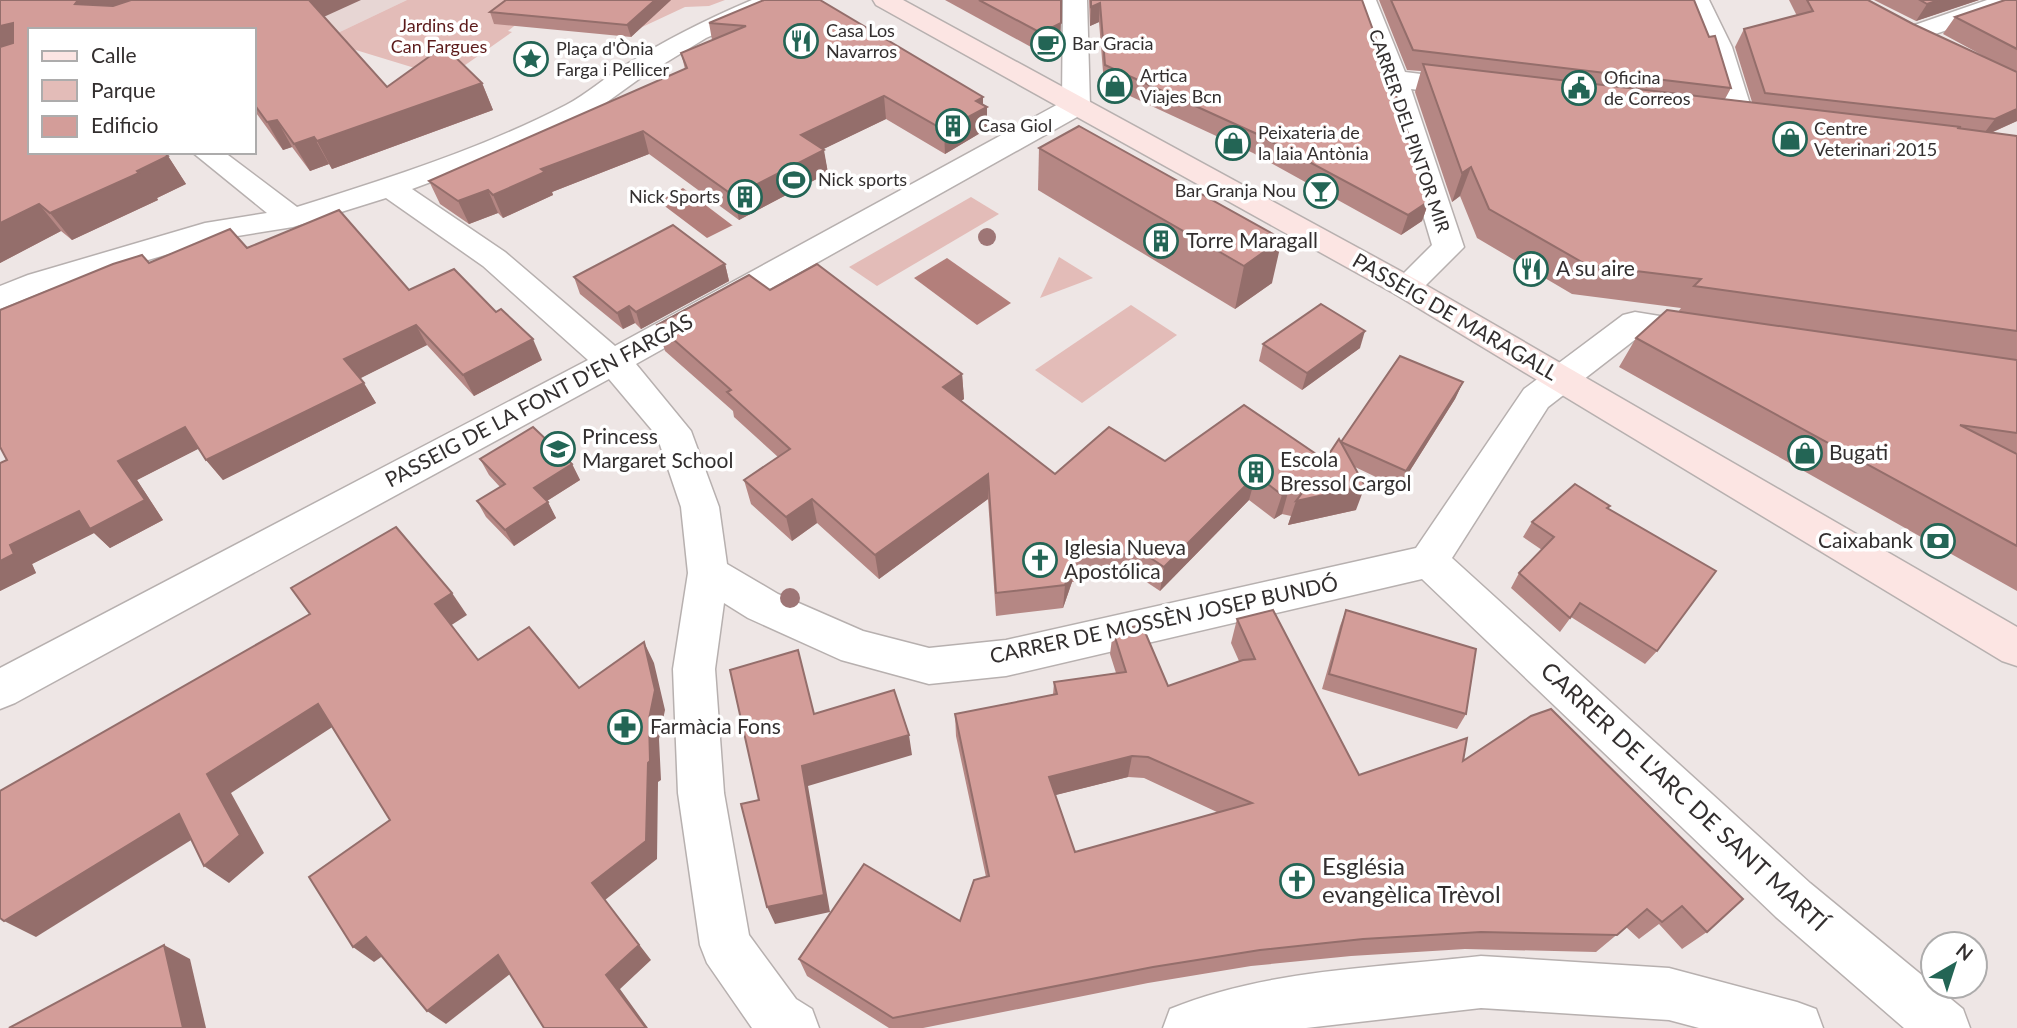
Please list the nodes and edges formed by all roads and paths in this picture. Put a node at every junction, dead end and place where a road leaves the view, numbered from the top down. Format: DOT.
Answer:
graph roads {
  1 [pos="772,0"];
  2 [pos="885,0"];
  3 [pos="1075,0"];
  4 [pos="1364,0"];
  5 [pos="1696,0"];
  6 [pos="2010,0"];
  7 [pos="1946,50"];
  8 [pos="1395,79"];
  9 [pos="1498,91"];
  10 [pos="1076,106"];
  11 [pos="1714,117"];
  12 [pos="209,154"];
  13 [pos="390,187"];
  14 [pos="293,218"];
  15 [pos="1406,287"];
  16 [pos="0,298"];
  17 [pos="1730,337"];
  18 [pos="613,361"];
  19 [pos="1561,377"];
  20 [pos="1429,561"];
  21 [pos="708,573"];
  22 [pos="2017,648"];
  23 [pos="0,690"];
  24 [pos="1372,1011"];
  25 [pos="793,1028"];
  26 [pos="1189,1028"];
  27 [pos="1797,1028"];
  28 [pos="1944,1028"];
  1 -- 13 [label="street"];
  2 -- 10 [label="street, PASSEIG DE MARAGALL"];
  3 -- 10 [label="street"];
  4 -- 8 [label="street, CARRER DEL PINTOR MIR"];
  5 -- 11 [label="street"];
  6 -- 7 [label="street"];
  8 -- 9 [label="street"];
  8 -- 15 [label="street, CARRER DEL PINTOR MIR"];
  10 -- 15 [label="street, PASSEIG DE MARAGALL"];
  10 -- 18 [label="street, PASSEIG DE LA FONT D'EN FARGAS"];
  12 -- 14 [label="street"];
  13 -- 14 [label="street"];
  13 -- 18 [label="street"];
  14 -- 16 [label="street"];
  15 -- 19 [label="street, PASSEIG DE MARAGALL"];
  17 -- 19 [label="street"];
  18 -- 21 [label="street"];
  18 -- 23 [label="street, PASSEIG DE LA FONT D'EN FARGAS"];
  19 -- 20 [label="street"];
  19 -- 22 [label="street, PASSEIG DE MARAGALL"];
  20 -- 21 [label="street, CARRER DE MOSSÈN JOSEP BUNDÓ"];
  20 -- 28 [label="street, CARRER DE L'ARC DE SANT MARTÍ"];
  21 -- 25 [label="street"];
  24 -- 26 [label="street"];
  24 -- 27 [label="street"];
}
